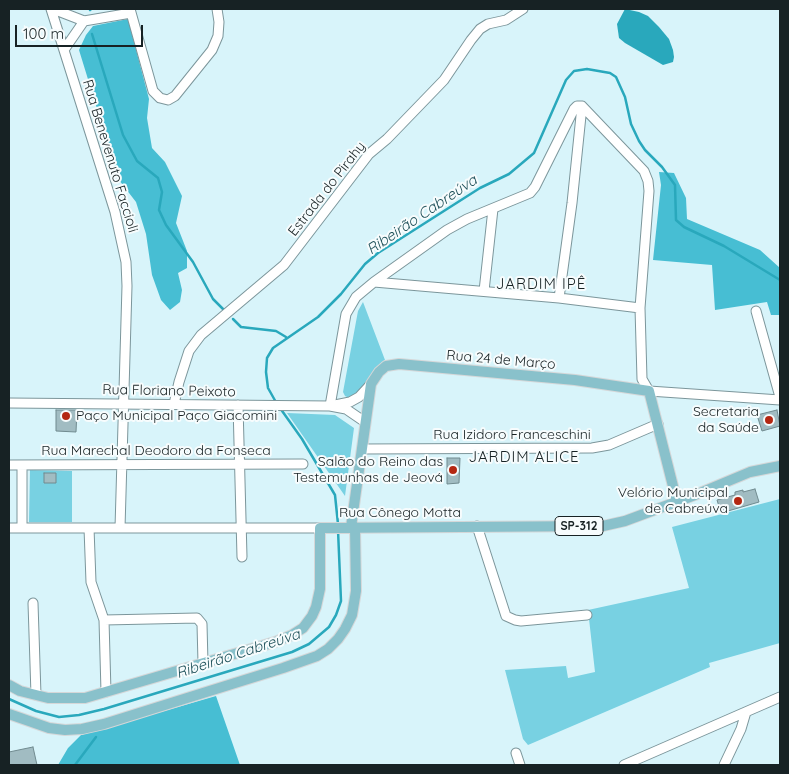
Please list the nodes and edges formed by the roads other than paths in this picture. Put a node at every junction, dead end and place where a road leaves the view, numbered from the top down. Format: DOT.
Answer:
graph roads {
  1 [pos="52,9"];
  2 [pos="217,9"];
  3 [pos="523,9"];
  4 [pos="131,11"];
  5 [pos="84,21"];
  6 [pos="64,50"];
  7 [pos="582,106"];
  8 [pos="493,209"];
  9 [pos="374,282"];
  10 [pos="484,291"];
  11 [pos="559,298"];
  12 [pos="640,308"];
  13 [pos="756,311"];
  14 [pos="370,384"];
  15 [pos="649,390"];
  16 [pos="359,397"];
  17 [pos="780,398"];
  18 [pos="9,403"];
  19 [pos="124,404"];
  20 [pos="174,404"];
  21 [pos="367,404"];
  22 [pos="238,405"];
  23 [pos="330,406"];
  24 [pos="365,422"];
  25 [pos="658,424"];
  26 [pos="362,449"];
  27 [pos="240,464"];
  28 [pos="303,464"];
  29 [pos="9,465"];
  30 [pos="22,465"];
  31 [pos="122,465"];
  32 [pos="780,466"];
  33 [pos="677,502"];
  34 [pos="477,526"];
  35 [pos="351,527"];
  36 [pos="9,528"];
  37 [pos="22,528"];
  38 [pos="90,528"];
  39 [pos="120,528"];
  40 [pos="242,528"];
  41 [pos="325,528"];
  42 [pos="242,557"];
  43 [pos="33,604"];
  44 [pos="587,615"];
  45 [pos="104,620"];
  46 [pos="203,663"];
  47 [pos="9,685"];
  48 [pos="106,692"];
  49 [pos="36,695"];
  50 [pos="780,698"];
  51 [pos="746,712"];
  52 [pos="9,714"];
  53 [pos="516,753"];
  54 [pos="520,765"];
  55 [pos="624,765"];
  56 [pos="724,765"];
  1 -- 5 [label="street"];
  1 -- 6 [label="street, Rua Benevenuto Faccioli"];
  2 -- 4 [label="street"];
  3 -- 20 [label="street, Estrada do Pirahy"];
  4 -- 5 [label="street"];
  5 -- 6 [label="street"];
  6 -- 19 [label="street, Rua Benevenuto Faccioli"];
  7 -- 8 [label="street"];
  7 -- 11 [label="street"];
  7 -- 12 [label="street"];
  8 -- 9 [label="street"];
  8 -- 10 [label="street"];
  9 -- 10 [label="street"];
  9 -- 23 [label="street"];
  10 -- 11 [label="street"];
  11 -- 12 [label="street"];
  12 -- 15 [label="street"];
  13 -- 17 [label="street"];
  14 -- 15 [label="main road, Rua 24 de Março"];
  14 -- 16 [label="street"];
  14 -- 21 [label="main road"];
  15 -- 17 [label="street, Rua 24 de Março"];
  15 -- 25 [label="main road"];
  16 -- 21 [label="street"];
  16 -- 23 [label="street"];
  18 -- 19 [label="street, Rua Floriano Peixoto"];
  19 -- 20 [label="street, Rua Floriano Peixoto"];
  19 -- 31 [label="street, Rua Benevenuto Faccioli"];
  20 -- 22 [label="street, Rua Floriano Peixoto"];
  21 -- 24 [label="main road"];
  22 -- 23 [label="street, Rua Floriano Peixoto"];
  22 -- 27 [label="street"];
  23 -- 24 [label="street"];
  24 -- 26 [label="main road"];
  25 -- 26 [label="street, Rua Izidoro Franceschini"];
  25 -- 33 [label="main road"];
  26 -- 35 [label="main road"];
  27 -- 28 [label="street, Rua Marechal Deodoro da Fonseca"];
  27 -- 31 [label="street, Rua Marechal Deodoro da Fonseca"];
  27 -- 40 [label="street"];
  29 -- 30 [label="street, Rua Marechal Deodoro da Fonseca"];
  30 -- 31 [label="street, Rua Marechal Deodoro da Fonseca"];
  30 -- 37 [label="street"];
  31 -- 39 [label="street, Rua Benevenuto Faccioli"];
  32 -- 33 [label="main road, Rua Cônego Motta / SP-312"];
  33 -- 34 [label="main road, Rua Cônego Motta / SP-312"];
  34 -- 35 [label="main road, Rua Cônego Motta / SP-312"];
  34 -- 44 [label="street"];
  35 -- 41 [label="main road, Rua Cônego Motta / SP-312"];
  35 -- 52 [label="main road"];
  36 -- 37 [label="street, Rua Cônego Motta"];
  37 -- 38 [label="street, Rua Cônego Motta"];
  38 -- 39 [label="street, Rua Cônego Motta"];
  38 -- 45 [label="street"];
  39 -- 40 [label="street, Rua Cônego Motta"];
  40 -- 41 [label="street, Rua Cônego Motta"];
  40 -- 42 [label="street"];
  41 -- 46 [label="main road"];
  43 -- 49 [label="street"];
  45 -- 46 [label="street"];
  45 -- 48 [label="street"];
  46 -- 48 [label="main road"];
  47 -- 49 [label="main road"];
  48 -- 49 [label="main road"];
  50 -- 51 [label="street"];
  51 -- 55 [label="street"];
  51 -- 56 [label="street"];
  53 -- 54 [label="street"];
}
